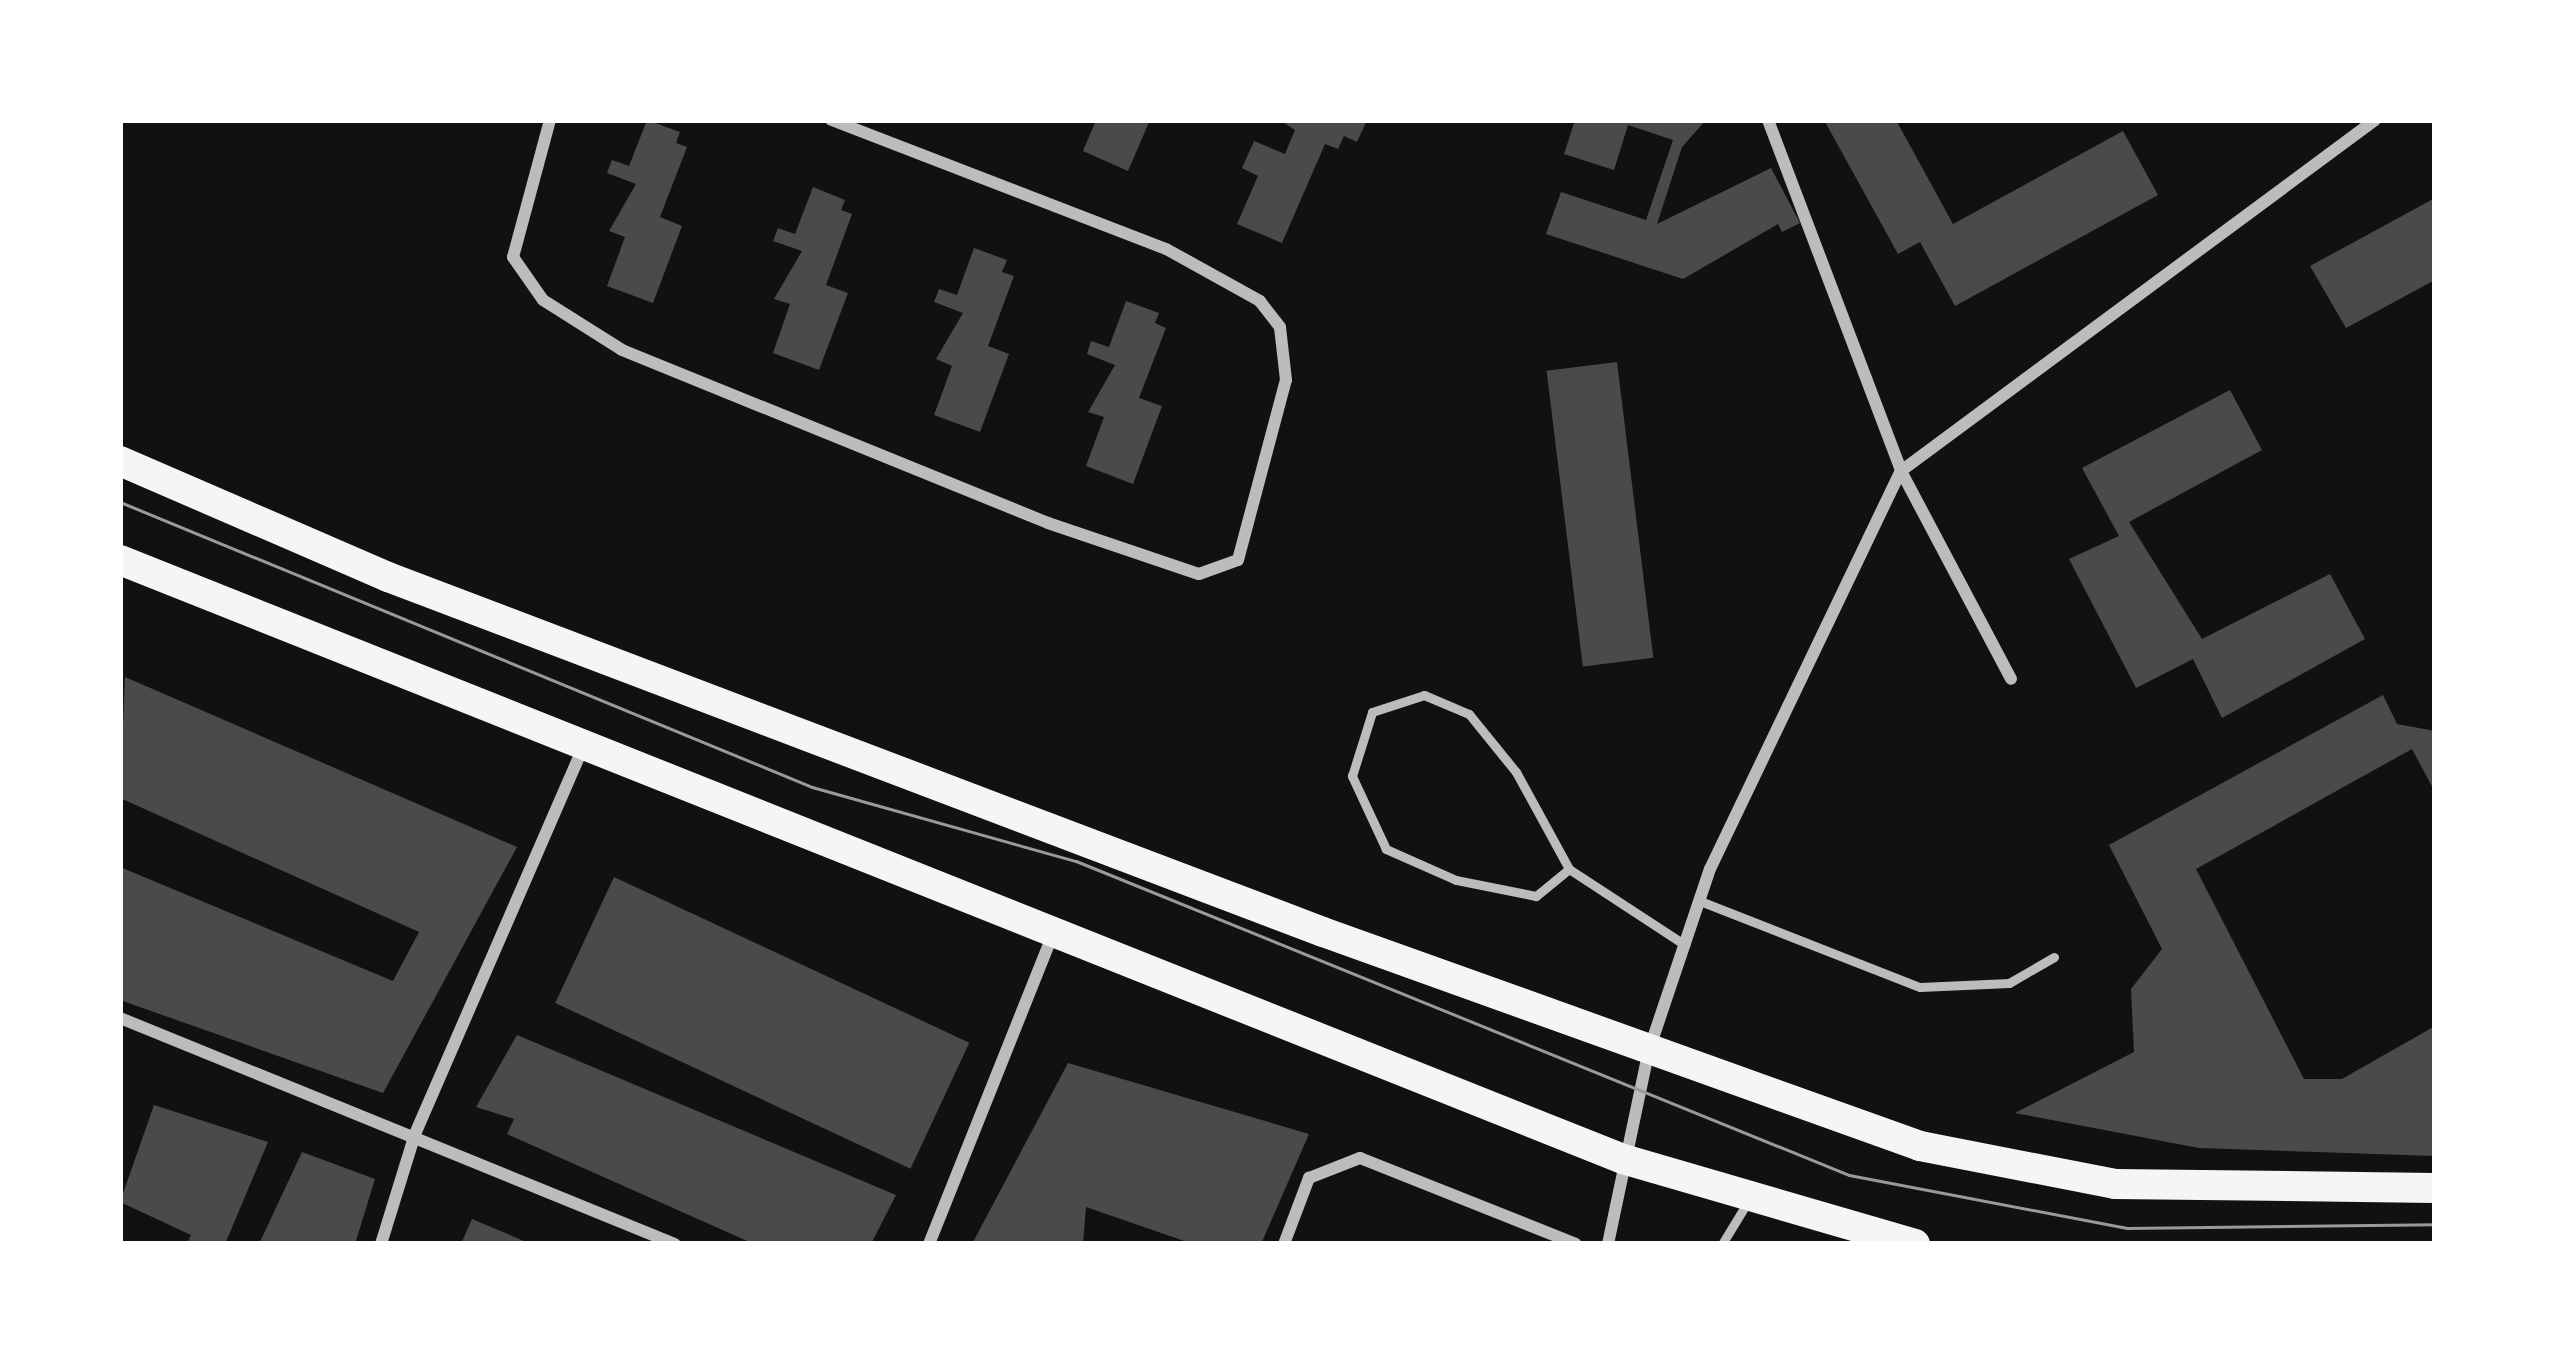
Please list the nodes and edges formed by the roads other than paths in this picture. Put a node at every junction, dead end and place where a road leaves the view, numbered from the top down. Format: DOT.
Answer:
graph roads {
  1 [pos="550,120"];
  2 [pos="831,120"];
  3 [pos="1768,120"];
  4 [pos="2375,120"];
  5 [pos="120,461"];
  6 [pos="1901,471"];
  7 [pos="120,560"];
  8 [pos="2012,679"];
  9 [pos="583,748"];
  10 [pos="1569,869"];
  11 [pos="1700,901"];
  12 [pos="1054,934"];
  13 [pos="1684,945"];
  14 [pos="2054,957"];
  15 [pos="120,1018"];
  16 [pos="1649,1050"];
  17 [pos="416,1134"];
  18 [pos="1623,1159"];
  19 [pos="2435,1188"];
  20 [pos="1749,1201"];
  21 [pos="381,1244"];
  22 [pos="675,1244"];
  23 [pos="929,1244"];
  24 [pos="1284,1244"];
  25 [pos="1576,1244"];
  26 [pos="1608,1244"];
  27 [pos="1722,1244"];
  28 [pos="1916,1244"];
  1 -- 2 [label="street"];
  3 -- 6 [label="street"];
  4 -- 6 [label="street"];
  5 -- 16 [label="main road"];
  6 -- 8 [label="street"];
  6 -- 11 [label="street"];
  7 -- 9 [label="main road"];
  9 -- 12 [label="main road"];
  9 -- 17 [label="street"];
  10 -- 10 [label="lane"];
  10 -- 13 [label="lane"];
  11 -- 13 [label="street"];
  11 -- 14 [label="lane"];
  12 -- 18 [label="main road"];
  12 -- 23 [label="street"];
  13 -- 16 [label="street"];
  15 -- 17 [label="street"];
  16 -- 18 [label="street"];
  16 -- 19 [label="main road"];
  17 -- 21 [label="street"];
  17 -- 22 [label="street"];
  18 -- 20 [label="main road"];
  18 -- 26 [label="street"];
  20 -- 27 [label="lane"];
  20 -- 28 [label="main road"];
  24 -- 25 [label="street"];
}
